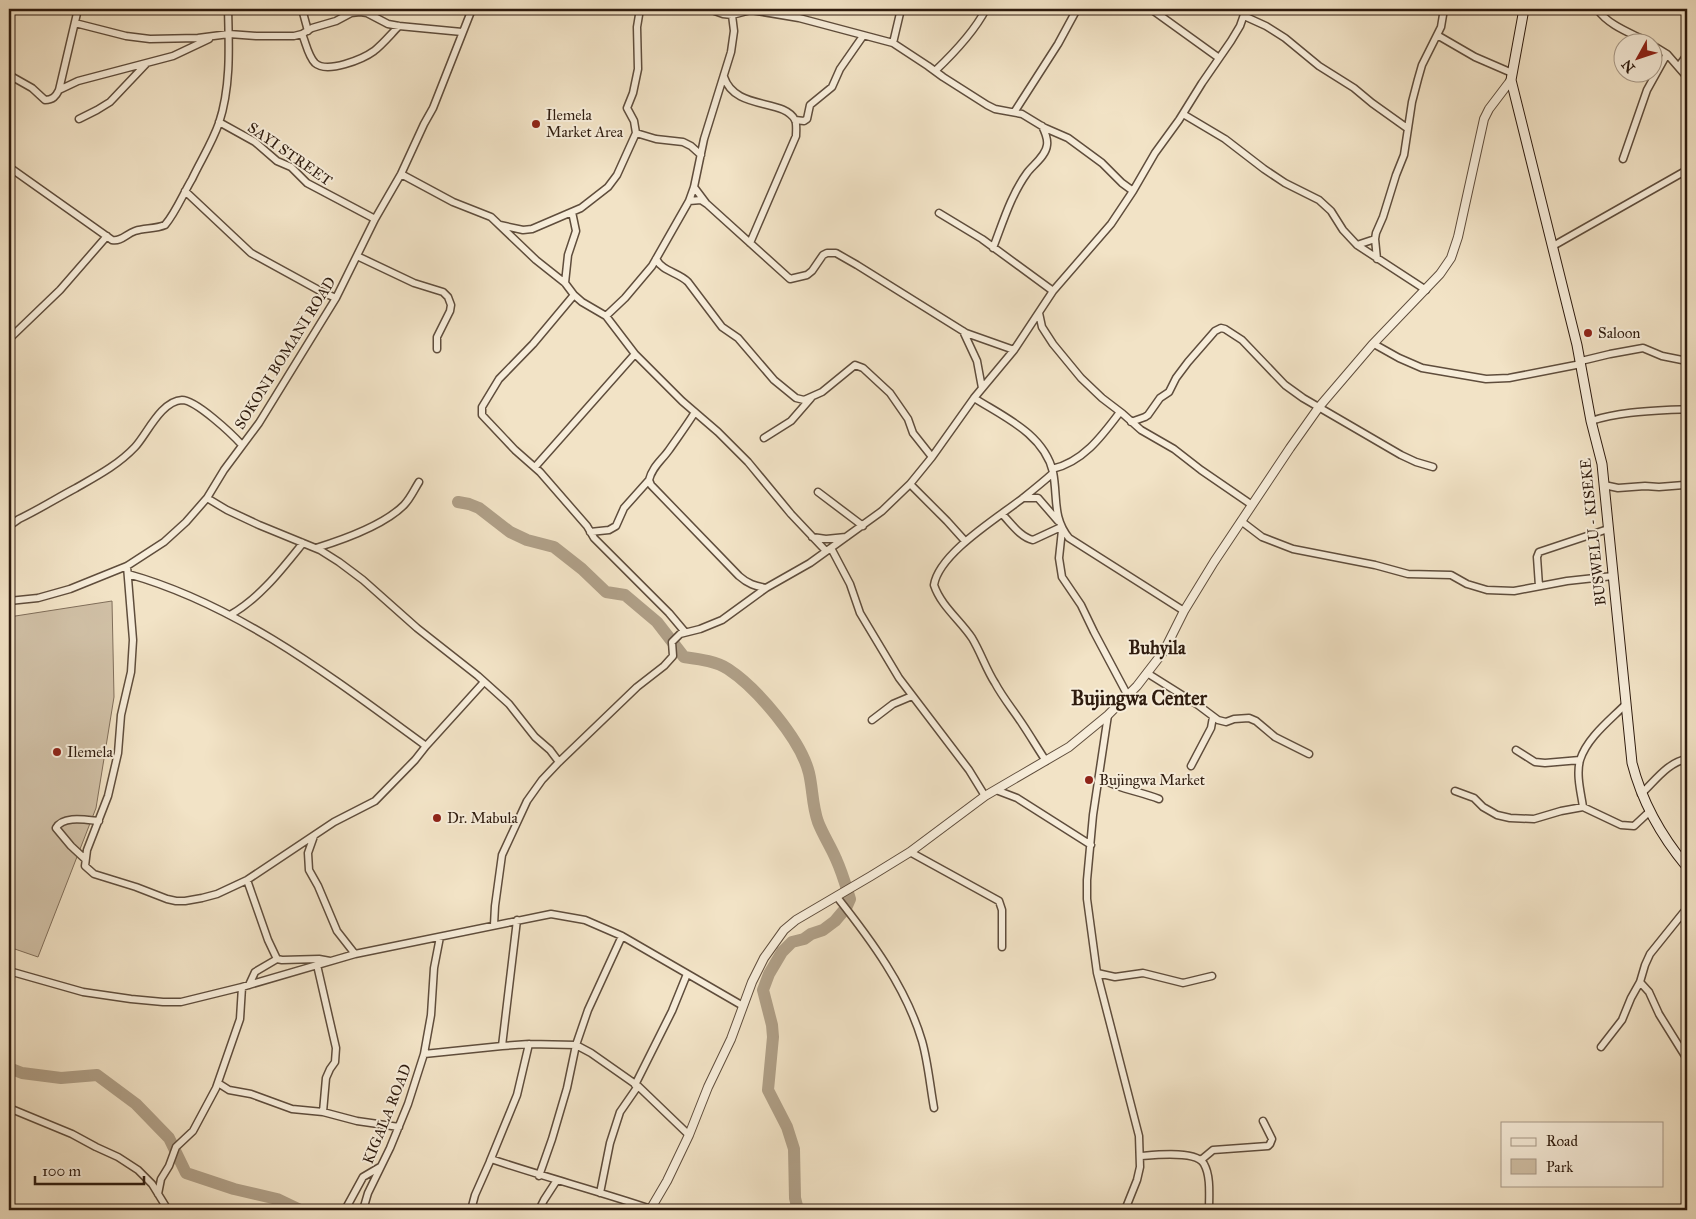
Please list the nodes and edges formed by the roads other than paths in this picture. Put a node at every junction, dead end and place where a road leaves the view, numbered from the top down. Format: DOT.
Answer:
graph roads {
  1 [pos="78,9"];
  2 [pos="228,9"];
  3 [pos="302,9"];
  4 [pos="472,9"];
  5 [pos="640,9"];
  6 [pos="709,9"];
  7 [pos="901,9"];
  8 [pos="986,9"];
  9 [pos="1077,9"];
  10 [pos="1151,9"];
  11 [pos="1444,9"];
  12 [pos="1524,9"];
  13 [pos="1597,9"];
  14 [pos="1245,12"];
  15 [pos="732,15"];
  16 [pos="75,23"];
  17 [pos="399,26"];
  18 [pos="305,32"];
  19 [pos="462,32"];
  20 [pos="1626,32"];
  21 [pos="229,34"];
  22 [pos="1437,35"];
  23 [pos="214,36"];
  24 [pos="863,36"];
  25 [pos="893,43"];
  26 [pos="1664,52"];
  27 [pos="1667,54"];
  28 [pos="1687,55"];
  29 [pos="1219,58"];
  30 [pos="146,63"];
  31 [pos="1679,66"];
  32 [pos="935,71"];
  33 [pos="9,75"];
  34 [pos="1512,76"];
  35 [pos="724,77"];
  36 [pos="1687,77"];
  37 [pos="59,90"];
  38 [pos="1015,111"];
  39 [pos="1183,114"];
  40 [pos="79,119"];
  41 [pos="795,120"];
  42 [pos="219,122"];
  43 [pos="1042,126"];
  44 [pos="1407,128"];
  45 [pos="636,133"];
  46 [pos="701,155"];
  47 [pos="1623,159"];
  48 [pos="9,167"];
  49 [pos="1687,170"];
  50 [pos="401,174"];
  51 [pos="694,187"];
  52 [pos="185,191"];
  53 [pos="1133,191"];
  54 [pos="689,201"];
  55 [pos="707,204"];
  56 [pos="572,212"];
  57 [pos="939,213"];
  58 [pos="375,219"];
  59 [pos="500,225"];
  60 [pos="107,236"];
  61 [pos="1375,239"];
  62 [pos="750,243"];
  63 [pos="1358,245"];
  64 [pos="1553,246"];
  65 [pos="993,248"];
  66 [pos="357,256"];
  67 [pos="656,259"];
  68 [pos="1377,260"];
  69 [pos="565,283"];
  70 [pos="1426,290"];
  71 [pos="1053,291"];
  72 [pos="574,295"];
  73 [pos="336,298"];
  74 [pos="1039,313"];
  75 [pos="606,316"];
  76 [pos="963,331"];
  77 [pos="9,339"];
  78 [pos="1374,344"];
  79 [pos="437,349"];
  80 [pos="1014,350"];
  81 [pos="635,354"];
  82 [pos="1687,361"];
  83 [pos="1581,363"];
  84 [pos="982,388"];
  85 [pos="812,398"];
  86 [pos="974,398"];
  87 [pos="1319,407"];
  88 [pos="1687,409"];
  89 [pos="695,412"];
  90 [pos="1120,412"];
  91 [pos="1591,421"];
  92 [pos="1131,422"];
  93 [pos="764,438"];
  94 [pos="242,445"];
  95 [pos="932,457"];
  96 [pos="535,467"];
  97 [pos="1433,467"];
  98 [pos="1052,471"];
  99 [pos="648,480"];
  100 [pos="419,482"];
  101 [pos="910,484"];
  102 [pos="1604,485"];
  103 [pos="1684,485"];
  104 [pos="818,492"];
  105 [pos="207,498"];
  106 [pos="1023,498"];
  107 [pos="1252,505"];
  108 [pos="1002,514"];
  109 [pos="1241,521"];
  110 [pos="864,526"];
  111 [pos="1060,526"];
  112 [pos="9,527"];
  113 [pos="1608,529"];
  114 [pos="590,532"];
  115 [pos="849,536"];
  116 [pos="812,537"];
  117 [pos="965,541"];
  118 [pos="303,543"];
  119 [pos="316,548"];
  120 [pos="829,550"];
  121 [pos="127,566"];
  122 [pos="128,574"];
  123 [pos="1612,576"];
  124 [pos="1539,586"];
  125 [pos="766,588"];
  126 [pos="9,601"];
  127 [pos="242,608"];
  128 [pos="1184,611"];
  129 [pos="230,615"];
  130 [pos="241,621"];
  131 [pos="685,632"];
  132 [pos="1147,673"];
  133 [pos="484,682"];
  134 [pos="912,696"];
  135 [pos="1128,696"];
  136 [pos="1625,705"];
  137 [pos="1108,715"];
  138 [pos="1213,717"];
  139 [pos="872,720"];
  140 [pos="426,746"];
  141 [pos="1516,750"];
  142 [pos="1309,754"];
  143 [pos="1687,759"];
  144 [pos="1580,760"];
  145 [pos="1046,761"];
  146 [pos="559,762"];
  147 [pos="1191,766"];
  148 [pos="1099,777"];
  149 [pos="996,790"];
  150 [pos="1455,790"];
  151 [pos="1641,794"];
  152 [pos="986,796"];
  153 [pos="1159,800"];
  154 [pos="1583,808"];
  155 [pos="1649,812"];
  156 [pos="98,821"];
  157 [pos="315,835"];
  158 [pos="1091,845"];
  159 [pos="910,852"];
  160 [pos="85,859"];
  161 [pos="1687,867"];
  162 [pos="246,880"];
  163 [pos="837,897"];
  164 [pos="1687,908"];
  165 [pos="517,920"];
  166 [pos="494,925"];
  167 [pos="622,936"];
  168 [pos="440,937"];
  169 [pos="1002,947"];
  170 [pos="355,954"];
  171 [pos="277,959"];
  172 [pos="331,961"];
  173 [pos="317,965"];
  174 [pos="9,971"];
  175 [pos="1097,973"];
  176 [pos="687,974"];
  177 [pos="1212,976"];
  178 [pos="1640,982"];
  179 [pos="246,986"];
  180 [pos="743,1006"];
  181 [pos="529,1044"];
  182 [pos="576,1045"];
  183 [pos="502,1046"];
  184 [pos="1600,1046"];
  185 [pos="424,1054"];
  186 [pos="1687,1059"];
  187 [pos="218,1083"];
  188 [pos="636,1085"];
  189 [pos="9,1108"];
  190 [pos="934,1108"];
  191 [pos="323,1112"];
  192 [pos="1263,1121"];
  193 [pos="399,1127"];
  194 [pos="689,1135"];
  195 [pos="1140,1156"];
  196 [pos="491,1159"];
  197 [pos="1201,1160"];
  198 [pos="380,1167"];
  199 [pos="539,1176"];
  200 [pos="557,1180"];
  201 [pos="600,1193"];
  202 [pos="158,1194"];
  203 [pos="650,1209"];
  204 [pos="168,1210"];
  205 [pos="345,1210"];
  206 [pos="363,1210"];
  207 [pos="466,1210"];
  208 [pos="471,1210"];
  209 [pos="539,1210"];
  210 [pos="1125,1210"];
  211 [pos="1209,1210"];
  1 -- 16 [label="street"];
  2 -- 21 [label="street"];
  3 -- 18 [label="street"];
  4 -- 19 [label="street, SOKONI BOMANI ROAD"];
  5 -- 45 [label="street"];
  6 -- 15 [label="street"];
  7 -- 25 [label="street"];
  8 -- 32 [label="street"];
  9 -- 38 [label="street"];
  10 -- 29 [label="street"];
  11 -- 22 [label="street"];
  12 -- 34 [label="main road, BUSWELU - KISEKE"];
  13 -- 20 [label="street"];
  14 -- 29 [label="street"];
  14 -- 44 [label="street"];
  15 -- 24 [label="street"];
  15 -- 35 [label="street"];
  16 -- 23 [label="street"];
  16 -- 37 [label="street"];
  17 -- 18 [label="street"];
  17 -- 18 [label="street"];
  17 -- 19 [label="street"];
  18 -- 21 [label="street"];
  19 -- 50 [label="street, SOKONI BOMANI ROAD"];
  21 -- 23 [label="street"];
  21 -- 42 [label="street"];
  22 -- 34 [label="street"];
  22 -- 44 [label="street"];
  23 -- 30 [label="street"];
  24 -- 25 [label="street"];
  24 -- 41 [label="street"];
  25 -- 32 [label="street"];
  26 -- 27 [label="street"];
  27 -- 31 [label="street"];
  27 -- 47 [label="street"];
  28 -- 31 [label="street"];
  29 -- 39 [label="street"];
  30 -- 37 [label="street"];
  30 -- 40 [label="street"];
  31 -- 36 [label="street"];
  32 -- 38 [label="street"];
  33 -- 37 [label="street"];
  34 -- 64 [label="main road, BUSWELU - KISEKE"];
  34 -- 70 [label="street"];
  35 -- 41 [label="street"];
  35 -- 46 [label="street"];
  38 -- 43 [label="street"];
  39 -- 53 [label="street"];
  39 -- 63 [label="street"];
  41 -- 62 [label="street"];
  42 -- 52 [label="street"];
  42 -- 58 [label="street, SAYI STREET"];
  43 -- 53 [label="street"];
  43 -- 65 [label="street"];
  44 -- 61 [label="street"];
  45 -- 46 [label="street"];
  45 -- 56 [label="street"];
  46 -- 51 [label="street"];
  48 -- 60 [label="street"];
  49 -- 64 [label="street"];
  50 -- 58 [label="street, SOKONI BOMANI ROAD"];
  50 -- 59 [label="street"];
  51 -- 54 [label="street"];
  51 -- 55 [label="street"];
  52 -- 60 [label="street"];
  52 -- 73 [label="street"];
  53 -- 71 [label="street"];
  54 -- 55 [label="street"];
  54 -- 67 [label="street"];
  55 -- 62 [label="street"];
  56 -- 59 [label="street"];
  56 -- 69 [label="street"];
  57 -- 65 [label="street"];
  58 -- 66 [label="street, SOKONI BOMANI ROAD"];
  59 -- 69 [label="street"];
  60 -- 77 [label="street"];
  61 -- 63 [label="street"];
  61 -- 68 [label="street"];
  62 -- 76 [label="street"];
  63 -- 68 [label="street"];
  64 -- 83 [label="main road, BUSWELU - KISEKE"];
  65 -- 71 [label="street"];
  66 -- 73 [label="street, SOKONI BOMANI ROAD"];
  66 -- 79 [label="street"];
  67 -- 75 [label="street"];
  67 -- 85 [label="street"];
  68 -- 70 [label="street"];
  69 -- 72 [label="street"];
  70 -- 78 [label="street"];
  71 -- 74 [label="street"];
  72 -- 75 [label="street"];
  72 -- 96 [label="street"];
  73 -- 94 [label="street, SOKONI BOMANI ROAD"];
  74 -- 80 [label="street"];
  74 -- 90 [label="street"];
  75 -- 81 [label="street"];
  76 -- 80 [label="street"];
  76 -- 84 [label="street"];
  78 -- 83 [label="street"];
  78 -- 87 [label="street"];
  80 -- 84 [label="street"];
  81 -- 89 [label="street"];
  81 -- 96 [label="street"];
  82 -- 83 [label="street"];
  83 -- 91 [label="main road, BUSWELU - KISEKE"];
  84 -- 86 [label="street"];
  85 -- 93 [label="street"];
  85 -- 95 [label="street"];
  86 -- 95 [label="street"];
  86 -- 98 [label="street"];
  87 -- 92 [label="street"];
  87 -- 97 [label="street"];
  87 -- 107 [label="street"];
  88 -- 91 [label="street"];
  89 -- 99 [label="street"];
  89 -- 116 [label="street"];
  90 -- 92 [label="street"];
  90 -- 98 [label="street"];
  91 -- 102 [label="main road, BUSWELU - KISEKE"];
  92 -- 107 [label="street"];
  94 -- 105 [label="street, SOKONI BOMANI ROAD"];
  94 -- 112 [label="street"];
  95 -- 101 [label="street"];
  96 -- 114 [label="street"];
  98 -- 106 [label="street"];
  98 -- 111 [label="street"];
  99 -- 114 [label="street"];
  99 -- 125 [label="street"];
  100 -- 119 [label="street"];
  101 -- 110 [label="street"];
  101 -- 117 [label="street"];
  102 -- 103 [label="street"];
  102 -- 113 [label="main road, BUSWELU - KISEKE"];
  104 -- 110 [label="street"];
  105 -- 118 [label="street"];
  105 -- 121 [label="street, SOKONI BOMANI ROAD"];
  106 -- 108 [label="street"];
  106 -- 111 [label="street"];
  107 -- 109 [label="street"];
  108 -- 111 [label="street"];
  108 -- 117 [label="street"];
  109 -- 124 [label="street"];
  109 -- 128 [label="street"];
  110 -- 115 [label="street"];
  111 -- 128 [label="street"];
  111 -- 135 [label="street"];
  113 -- 123 [label="main road, BUSWELU - KISEKE"];
  113 -- 124 [label="street"];
  114 -- 131 [label="street"];
  115 -- 116 [label="street"];
  115 -- 120 [label="street"];
  116 -- 120 [label="street"];
  117 -- 145 [label="street"];
  118 -- 119 [label="street"];
  118 -- 127 [label="street"];
  119 -- 133 [label="street"];
  120 -- 125 [label="street"];
  120 -- 134 [label="street"];
  121 -- 122 [label="street"];
  121 -- 126 [label="street, SOKONI BOMANI ROAD"];
  122 -- 129 [label="street"];
  122 -- 156 [label="street"];
  123 -- 124 [label="street"];
  123 -- 136 [label="main road, BUSWELU - KISEKE"];
  125 -- 131 [label="street"];
  127 -- 129 [label="street"];
  127 -- 130 [label="street"];
  128 -- 132 [label="street"];
  129 -- 130 [label="street"];
  130 -- 140 [label="street"];
  131 -- 146 [label="street"];
  132 -- 135 [label="street"];
  132 -- 138 [label="street"];
  133 -- 140 [label="street"];
  133 -- 146 [label="street"];
  134 -- 139 [label="street"];
  134 -- 152 [label="street"];
  135 -- 137 [label="street"];
  136 -- 144 [label="street"];
  136 -- 151 [label="main road, BUSWELU - KISEKE"];
  137 -- 145 [label="street"];
  137 -- 148 [label="street"];
  138 -- 142 [label="street"];
  138 -- 147 [label="street"];
  140 -- 157 [label="street"];
  141 -- 144 [label="street"];
  143 -- 151 [label="street"];
  144 -- 154 [label="street"];
  145 -- 149 [label="street"];
  146 -- 166 [label="street"];
  148 -- 153 [label="street"];
  148 -- 158 [label="street"];
  149 -- 152 [label="street"];
  149 -- 158 [label="street"];
  150 -- 154 [label="street"];
  151 -- 155 [label="main road, BUSWELU - KISEKE"];
  152 -- 159 [label="street"];
  154 -- 155 [label="street"];
  155 -- 161 [label="main road, BUSWELU - KISEKE"];
  156 -- 160 [label="street"];
  156 -- 160 [label="street"];
  157 -- 162 [label="street"];
  157 -- 170 [label="street"];
  158 -- 175 [label="street"];
  159 -- 163 [label="street"];
  159 -- 169 [label="street"];
  160 -- 162 [label="street"];
  162 -- 171 [label="street"];
  163 -- 180 [label="street"];
  163 -- 190 [label="street"];
  164 -- 178 [label="street"];
  165 -- 166 [label="street"];
  165 -- 167 [label="street"];
  165 -- 183 [label="street"];
  166 -- 168 [label="street"];
  167 -- 176 [label="street"];
  167 -- 182 [label="street"];
  168 -- 170 [label="street"];
  168 -- 185 [label="street, KIGALA ROAD"];
  170 -- 172 [label="street"];
  171 -- 172 [label="street"];
  171 -- 179 [label="street"];
  172 -- 173 [label="street"];
  173 -- 179 [label="street"];
  173 -- 191 [label="street"];
  174 -- 179 [label="street"];
  175 -- 177 [label="street"];
  175 -- 195 [label="street"];
  176 -- 180 [label="street"];
  176 -- 188 [label="street"];
  178 -- 184 [label="street"];
  178 -- 186 [label="street"];
  179 -- 187 [label="street"];
  180 -- 194 [label="street"];
  181 -- 182 [label="street"];
  181 -- 183 [label="street"];
  181 -- 196 [label="street"];
  182 -- 188 [label="street"];
  182 -- 199 [label="street"];
  183 -- 185 [label="street"];
  185 -- 193 [label="street, KIGALA ROAD"];
  187 -- 191 [label="street"];
  187 -- 202 [label="street"];
  188 -- 194 [label="street"];
  188 -- 201 [label="street"];
  189 -- 202 [label="street"];
  191 -- 193 [label="street"];
  192 -- 197 [label="street"];
  193 -- 198 [label="street, KIGALA ROAD"];
  194 -- 203 [label="street"];
  195 -- 197 [label="street"];
  195 -- 210 [label="street"];
  196 -- 199 [label="street"];
  196 -- 207 [label="street"];
  196 -- 208 [label="street"];
  197 -- 211 [label="street"];
  198 -- 205 [label="street"];
  198 -- 206 [label="street, KIGALA ROAD"];
  199 -- 200 [label="street"];
  200 -- 201 [label="street"];
  200 -- 209 [label="street"];
  201 -- 203 [label="street"];
  202 -- 204 [label="street"];
}
